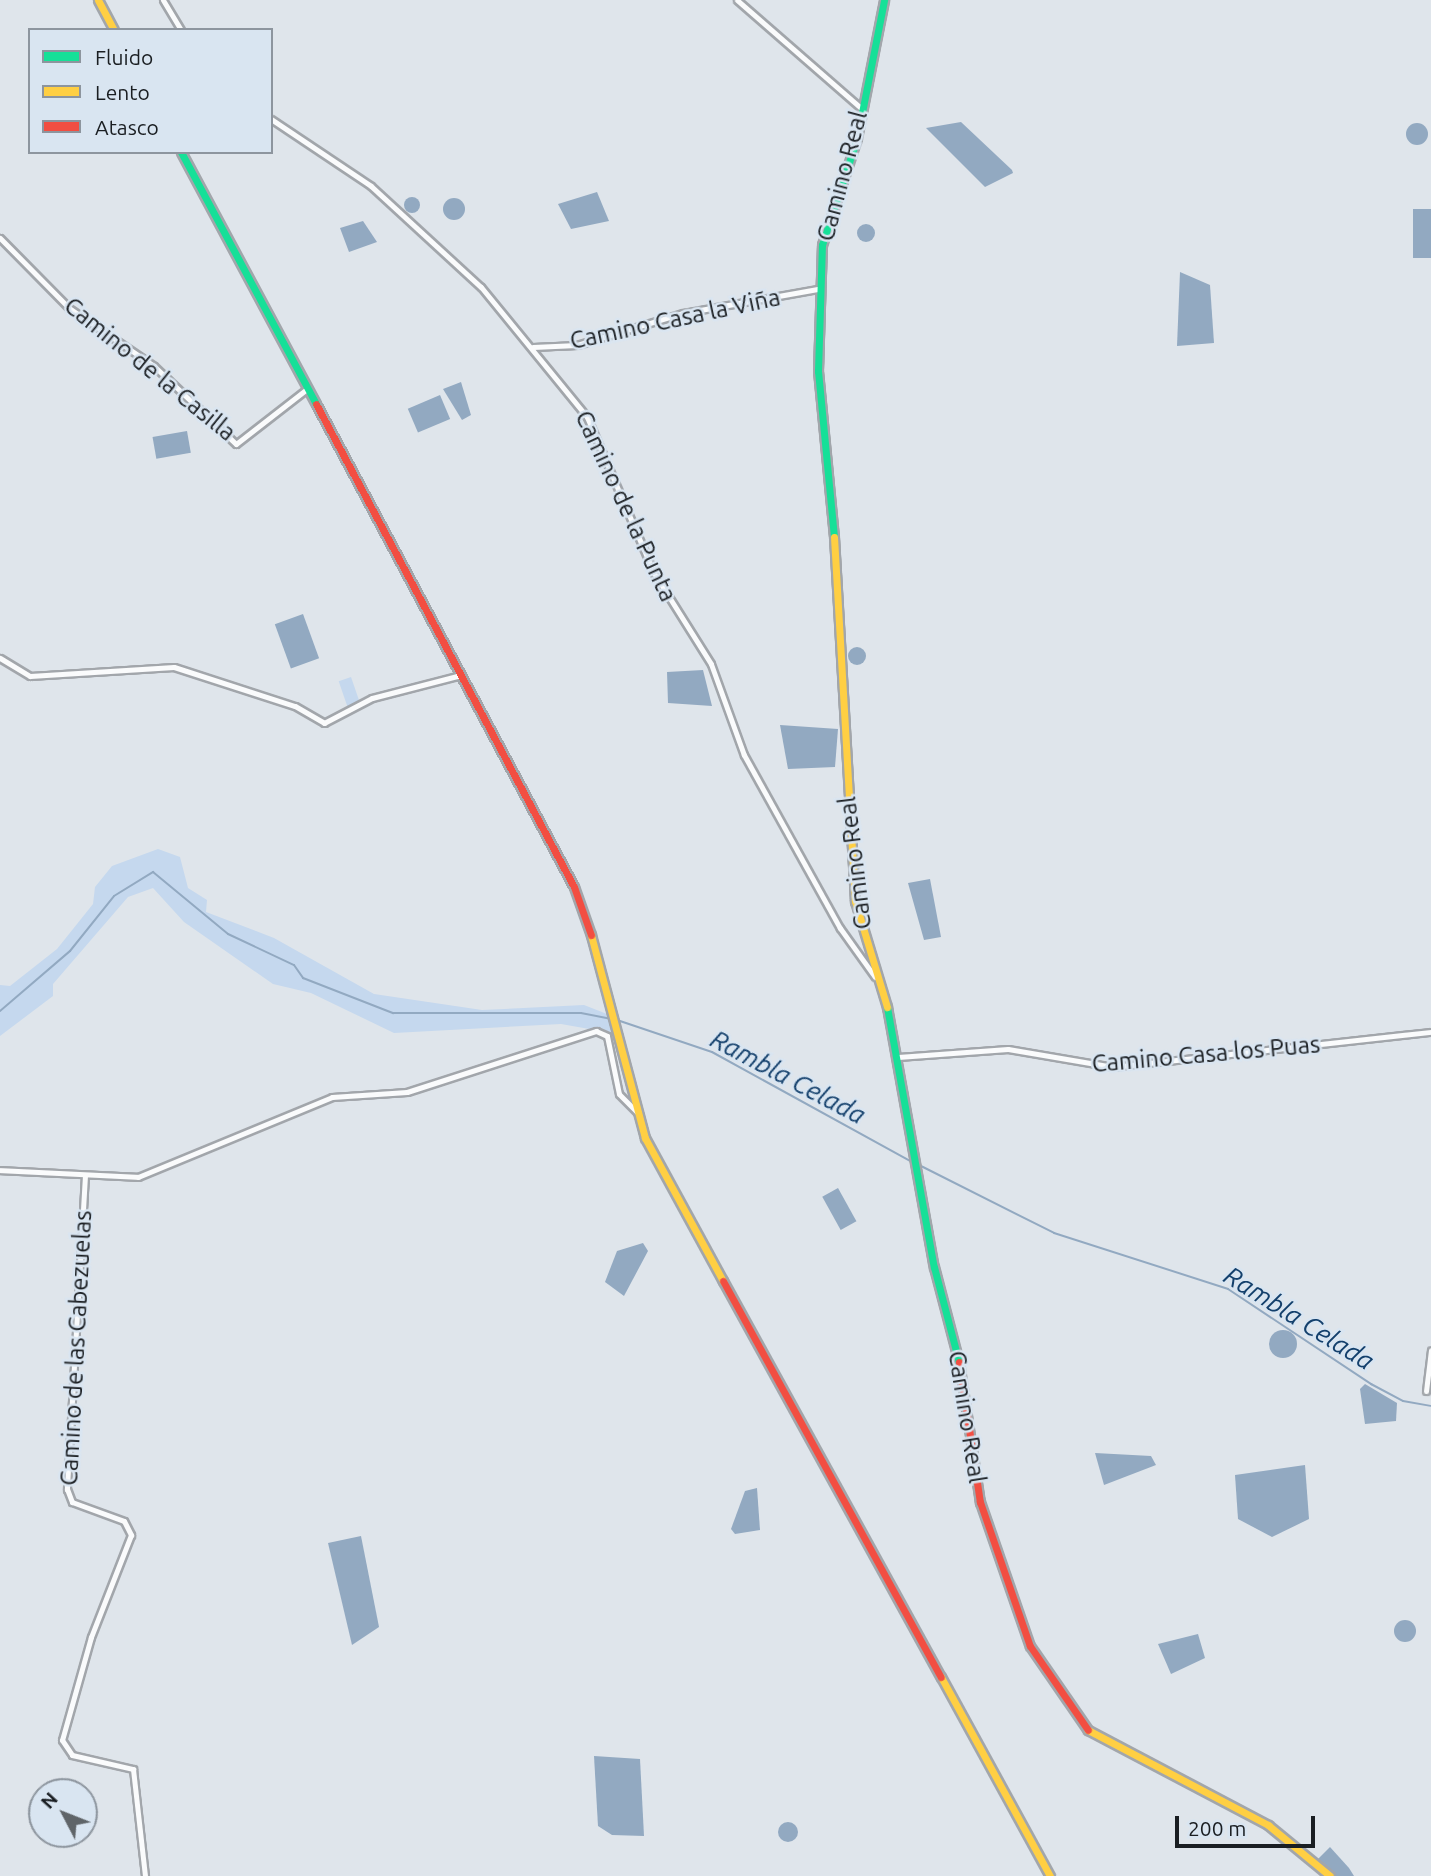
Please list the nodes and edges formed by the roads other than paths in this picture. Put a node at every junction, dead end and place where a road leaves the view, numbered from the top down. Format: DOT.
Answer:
graph roads {
  1 [pos="98,0"];
  2 [pos="163,0"];
  3 [pos="737,0"];
  4 [pos="884,0"];
  5 [pos="113,28"];
  6 [pos="180,28"];
  7 [pos="861,108"];
  8 [pos="273,120"];
  9 [pos="182,154"];
  10 [pos="0,238"];
  11 [pos="818,289"];
  12 [pos="533,347"];
  13 [pos="307,390"];
  14 [pos="0,659"];
  15 [pos="461,675"];
  16 [pos="874,977"];
  17 [pos="1431,1032"];
  18 [pos="898,1057"];
  19 [pos="637,1112"];
  20 [pos="0,1170"];
  21 [pos="85,1175"];
  22 [pos="1431,1350"];
  23 [pos="1426,1391"];
  24 [pos="145,1876"];
  25 [pos="1050,1876"];
  26 [pos="1329,1876"];
  1 -- 5 [label="street"];
  2 -- 6 [label="street"];
  3 -- 7 [label="street"];
  4 -- 7 [label="street, Camino Real"];
  7 -- 11 [label="street, Camino Real"];
  8 -- 12 [label="street, Camino de la Punta"];
  9 -- 13 [label="street"];
  10 -- 13 [label="street, Camino de la Casilla"];
  11 -- 12 [label="street, Camino Casa la Viña"];
  11 -- 16 [label="street, Camino Real"];
  12 -- 16 [label="street, Camino de la Punta"];
  13 -- 15 [label="street"];
  14 -- 15 [label="street"];
  15 -- 19 [label="street"];
  16 -- 18 [label="street, Camino Real"];
  17 -- 18 [label="street, Camino Casa los Puas"];
  18 -- 26 [label="street, Camino Real"];
  19 -- 21 [label="street"];
  19 -- 25 [label="street"];
  20 -- 21 [label="street"];
  21 -- 24 [label="street, Camino de las Cabezuelas"];
  22 -- 23 [label="street"];
}
